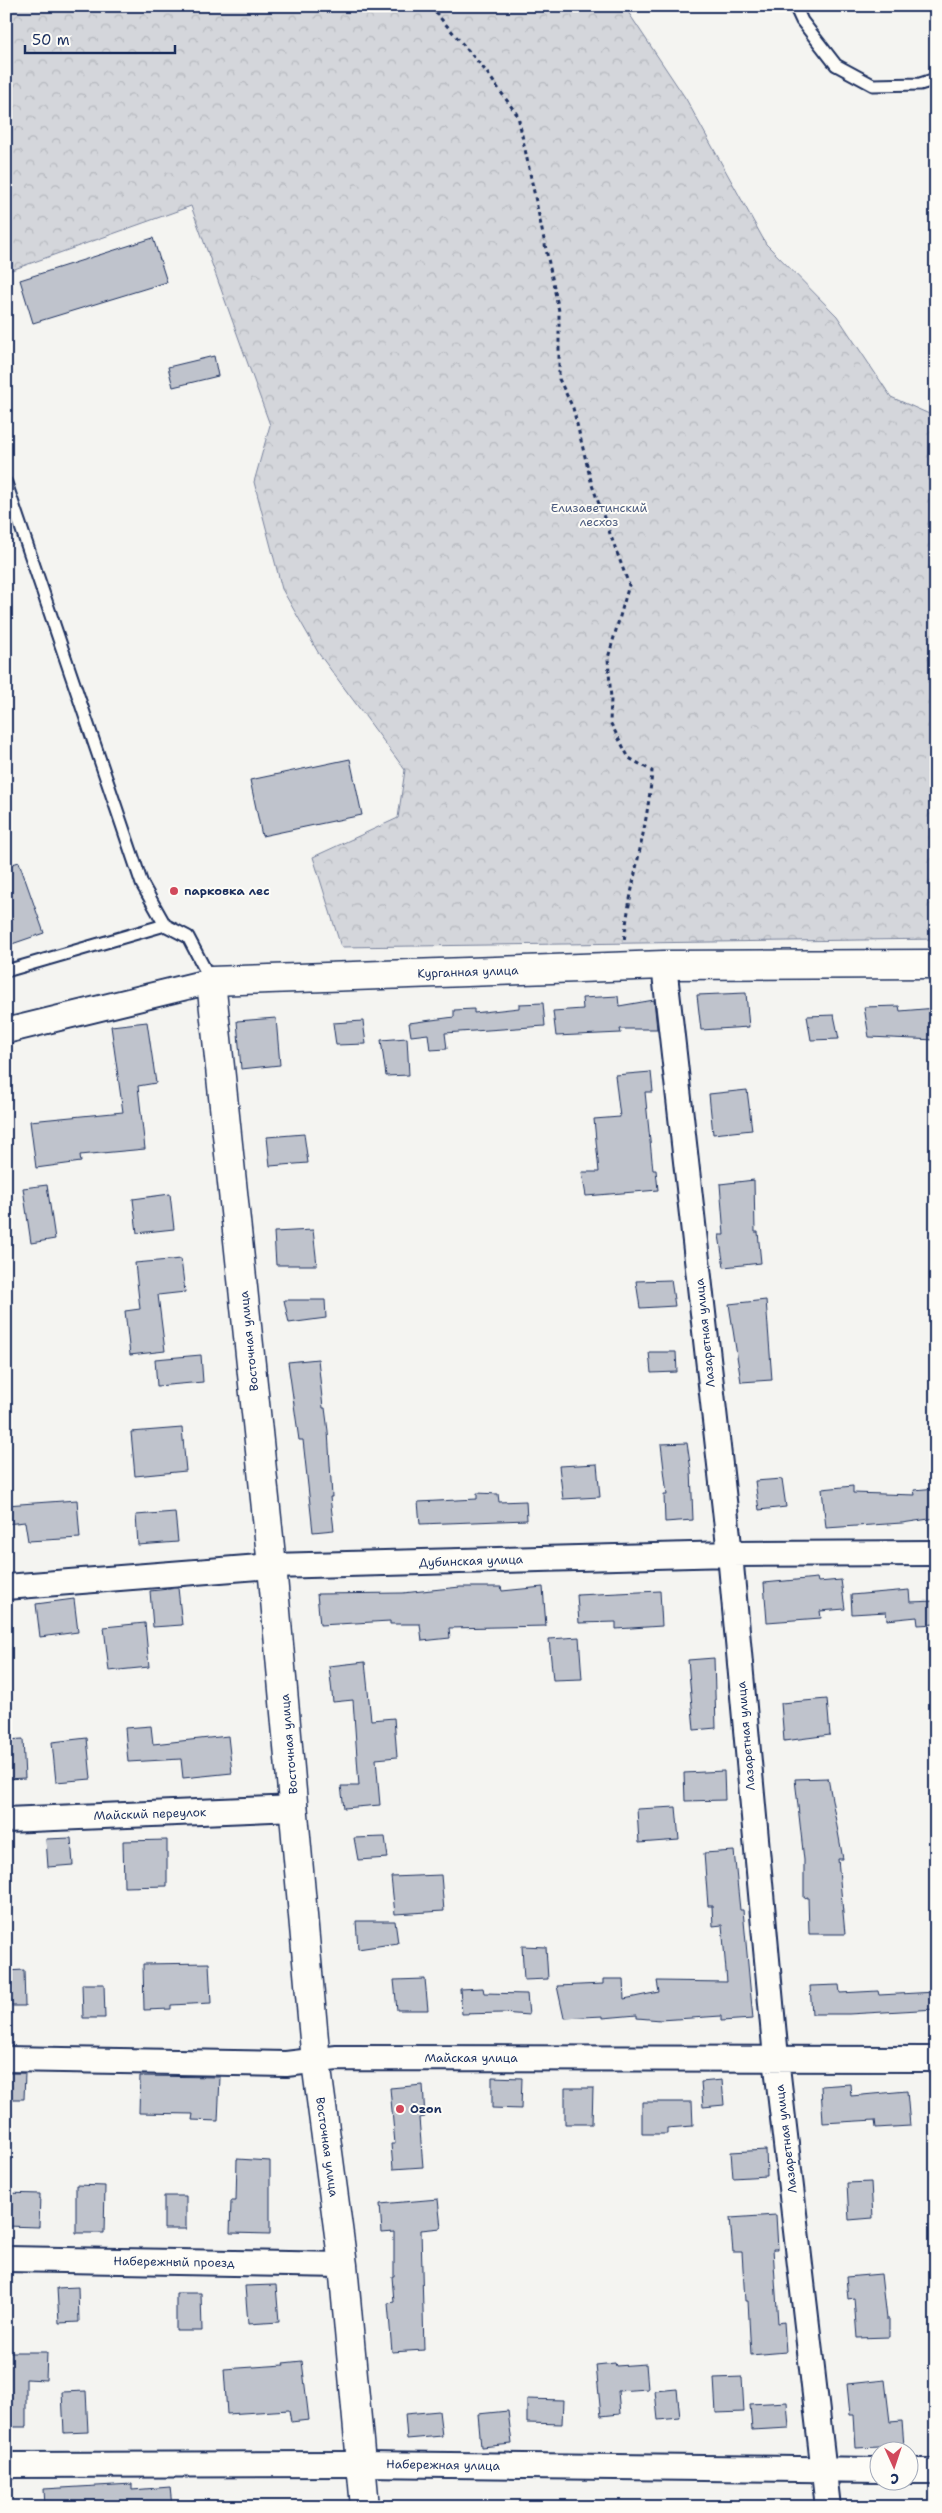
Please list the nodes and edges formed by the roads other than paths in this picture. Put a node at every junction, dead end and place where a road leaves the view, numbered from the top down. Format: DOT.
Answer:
graph roads {
  1 [pos="795,6"];
  2 [pos="936,79"];
  3 [pos="6,483"];
  4 [pos="9,498"];
  5 [pos="165,925"];
  6 [pos="936,964"];
  7 [pos="664,965"];
  8 [pos="6,971"];
  9 [pos="211,981"];
  10 [pos="6,1031"];
  11 [pos="936,1553"];
  12 [pos="730,1554"];
  13 [pos="272,1566"];
  14 [pos="6,1587"];
  15 [pos="295,1808"];
  16 [pos="6,1820"];
  17 [pos="776,2058"];
  18 [pos="6,2059"];
  19 [pos="936,2059"];
  20 [pos="316,2062"];
  21 [pos="6,2259"];
  22 [pos="343,2265"];
  23 [pos="360,2464"];
  24 [pos="6,2465"];
  25 [pos="824,2469"];
  26 [pos="870,2470"];
  27 [pos="920,2470"];
  28 [pos="936,2471"];
  29 [pos="365,2507"];
  30 [pos="828,2507"];
  1 -- 2 [label="lane"];
  3 -- 4 [label="lane"];
  4 -- 5 [label="lane"];
  5 -- 8 [label="lane"];
  5 -- 9 [label="lane"];
  6 -- 7 [label="street, Курганная улица"];
  7 -- 9 [label="street, Курганная улица"];
  7 -- 12 [label="street, Лазаретная улица"];
  9 -- 10 [label="street, Курганная улица"];
  9 -- 13 [label="street, Восточная улица"];
  11 -- 12 [label="street, Дубинская улица"];
  12 -- 13 [label="street, Дубинская улица"];
  12 -- 17 [label="street, Лазаретная улица"];
  13 -- 14 [label="street, Дубинская улица"];
  13 -- 15 [label="street, Восточная улица"];
  15 -- 16 [label="street, Майский переулок"];
  15 -- 20 [label="street, Восточная улица"];
  17 -- 19 [label="street, Майская улица"];
  17 -- 20 [label="street, Майская улица"];
  17 -- 25 [label="street, Лазаретная улица"];
  18 -- 20 [label="street, Майская улица"];
  20 -- 22 [label="street, Восточная улица"];
  21 -- 22 [label="street, Набережный проезд"];
  22 -- 23 [label="street, Восточная улица"];
  23 -- 24 [label="street, Набережная улица"];
  23 -- 25 [label="street, Набережная улица"];
  23 -- 29 [label="street, Восточная улица"];
  25 -- 26 [label="street, Набережная улица"];
  25 -- 30 [label="street, Лазаретная улица"];
  27 -- 28 [label="street"];
}
